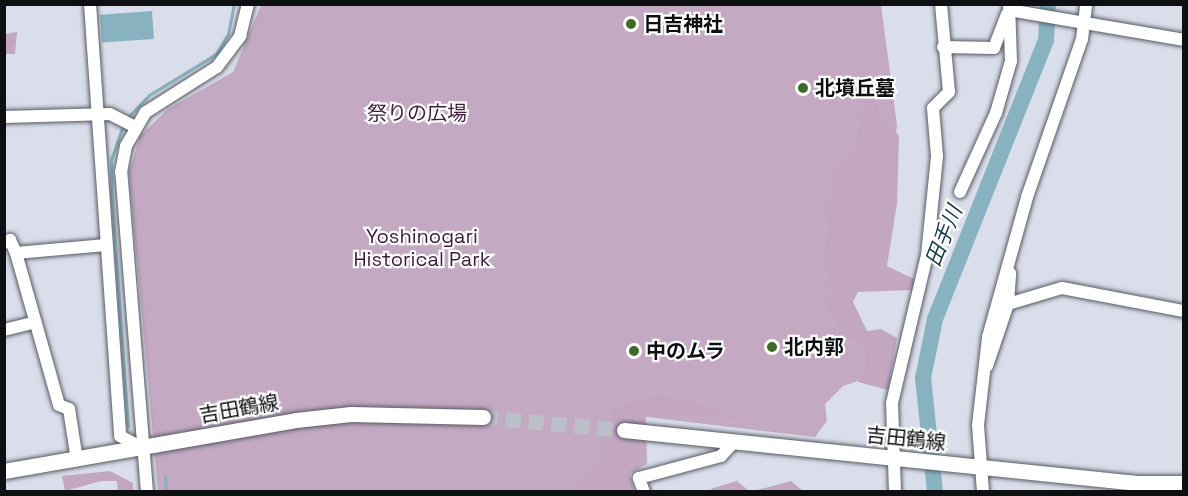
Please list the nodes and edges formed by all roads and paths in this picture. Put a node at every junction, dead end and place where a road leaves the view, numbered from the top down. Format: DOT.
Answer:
graph roads {
  1 [pos="90,4"];
  2 [pos="248,4"];
  3 [pos="941,4"];
  4 [pos="1086,4"];
  5 [pos="1010,6"];
  6 [pos="1085,24"];
  7 [pos="1184,40"];
  8 [pos="943,47"];
  9 [pos="98,113"];
  10 [pos="4,117"];
  11 [pos="135,126"];
  12 [pos="960,192"];
  13 [pos="4,243"];
  14 [pos="106,245"];
  15 [pos="16,253"];
  16 [pos="1010,257"];
  17 [pos="1008,304"];
  18 [pos="1184,311"];
  19 [pos="35,322"];
  20 [pos="4,330"];
  21 [pos="136,355"];
  22 [pos="113,357"];
  23 [pos="982,372"];
  24 [pos="483,417"];
  25 [pos="624,430"];
  26 [pos="734,442"];
  27 [pos="143,447"];
  28 [pos="77,459"];
  29 [pos="894,461"];
  30 [pos="985,468"];
  31 [pos="4,471"];
  32 [pos="1184,483"];
  33 [pos="147,492"];
  34 [pos="644,492"];
  35 [pos="896,492"];
  36 [pos="903,492"];
  37 [pos="983,492"];
  1 -- 9 [label="street"];
  2 -- 11 [label="street"];
  3 -- 8 [label="street"];
  4 -- 6 [label="street"];
  5 -- 6 [label="street"];
  5 -- 8 [label="street"];
  5 -- 12 [label="street"];
  6 -- 7 [label="street"];
  6 -- 16 [label="street"];
  8 -- 29 [label="street"];
  9 -- 10 [label="street"];
  9 -- 11 [label="street"];
  9 -- 14 [label="street"];
  11 -- 21 [label="street"];
  13 -- 15 [label="street"];
  14 -- 15 [label="street"];
  14 -- 22 [label="street"];
  15 -- 19 [label="street"];
  16 -- 17 [label="street"];
  16 -- 23 [label="street"];
  17 -- 18 [label="street"];
  17 -- 23 [label="street"];
  19 -- 20 [label="street"];
  19 -- 28 [label="street"];
  21 -- 22 [label="street"];
  21 -- 27 [label="street"];
  22 -- 27 [label="street"];
  23 -- 30 [label="street"];
  24 -- 27 [label="main road, 吉田鶴線"];
  25 -- 26 [label="main road, 吉田鶴線"];
  26 -- 29 [label="main road, 吉田鶴線"];
  26 -- 34 [label="street"];
  27 -- 28 [label="main road, 吉田鶴線"];
  27 -- 33 [label="street"];
  28 -- 31 [label="main road, 吉田鶴線"];
  29 -- 30 [label="main road, 吉田鶴線"];
  29 -- 35 [label="street"];
  29 -- 36 [label="street"];
  30 -- 32 [label="main road, 吉田鶴線"];
  30 -- 37 [label="street"];
}
